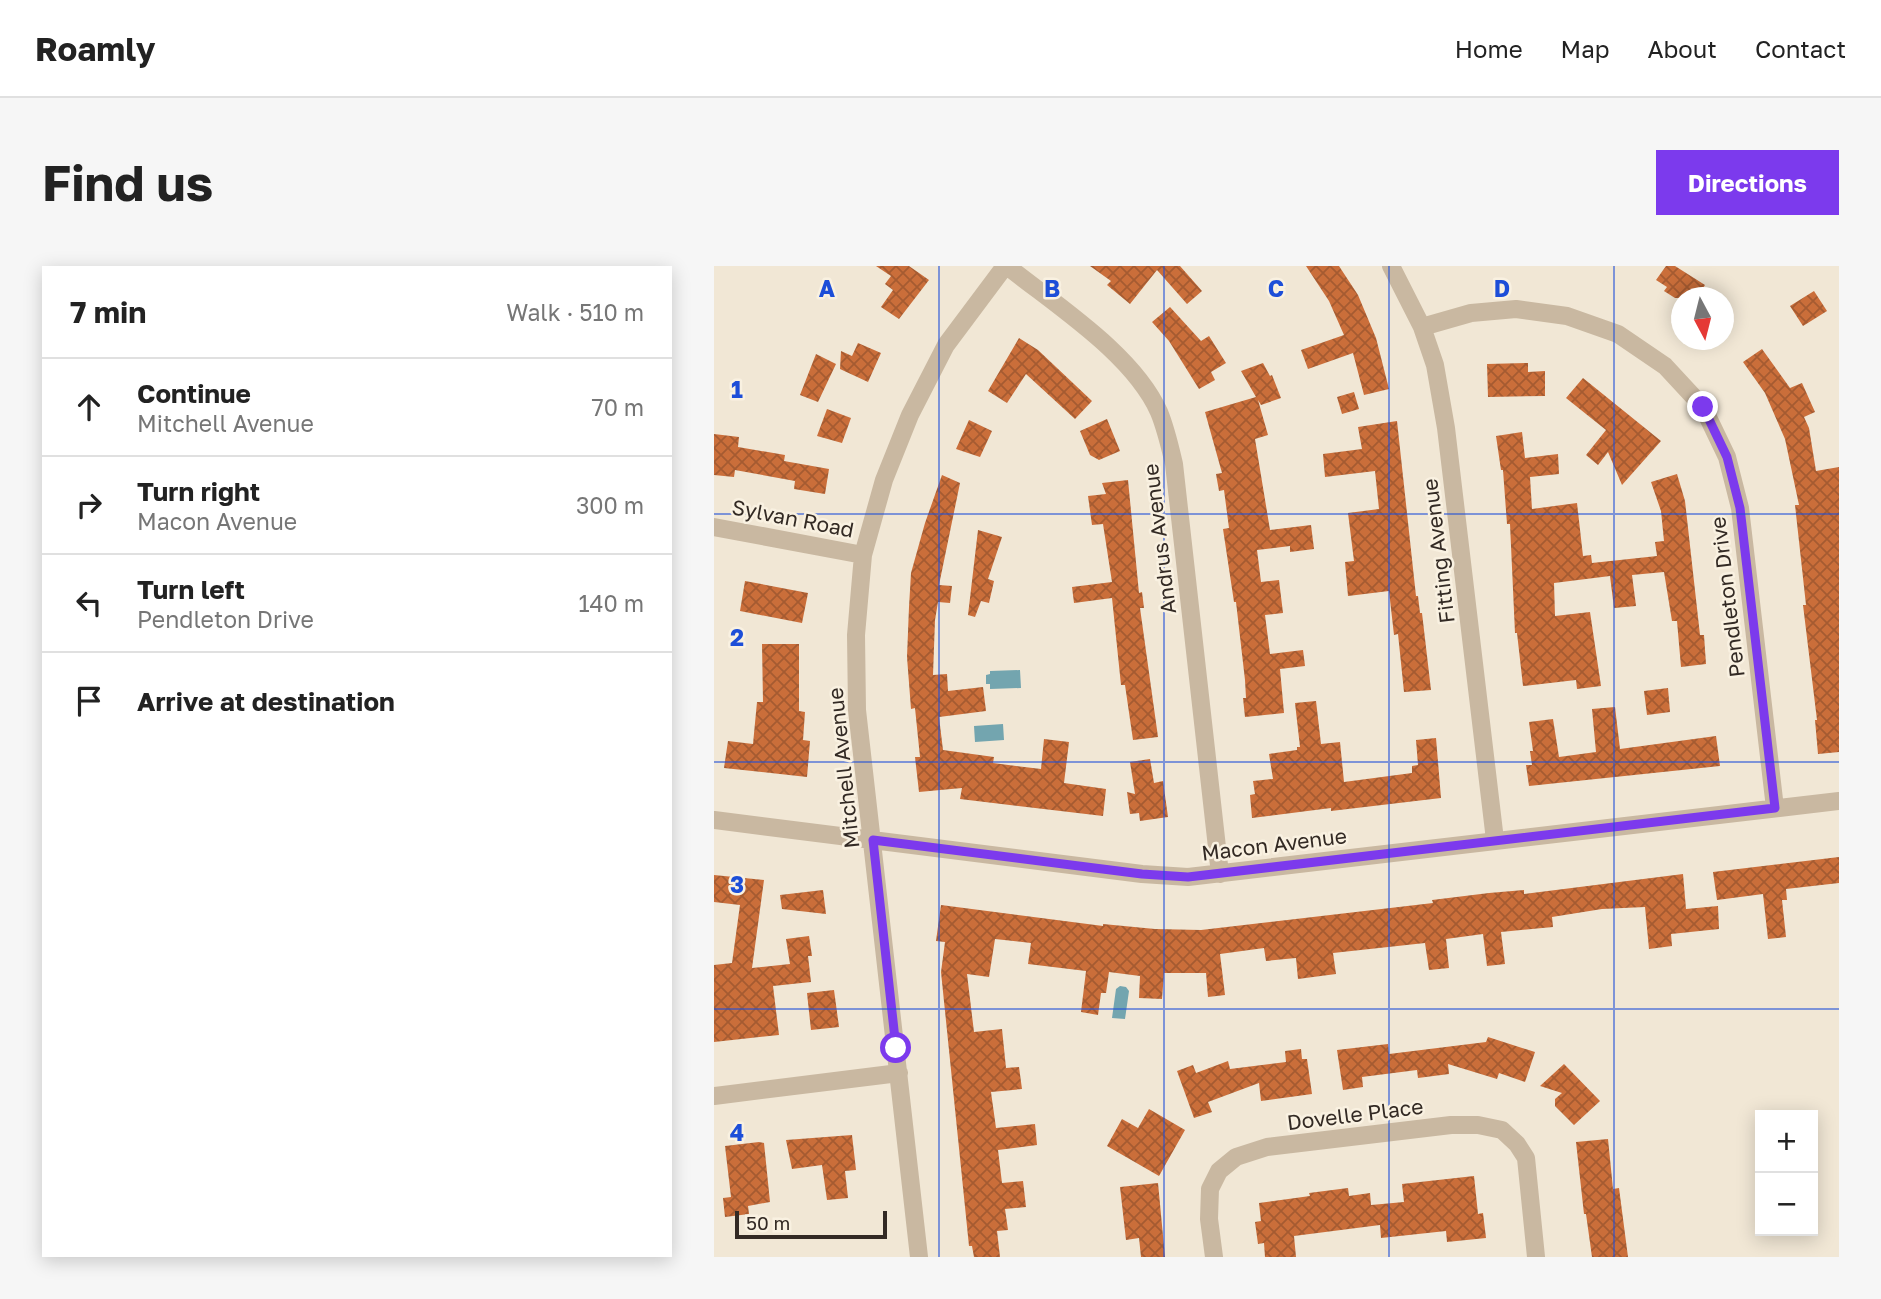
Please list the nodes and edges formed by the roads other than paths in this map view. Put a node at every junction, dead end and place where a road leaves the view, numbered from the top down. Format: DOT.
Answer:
graph roads {
  1 [pos="1006,266"];
  2 [pos="1391,266"];
  3 [pos="1422,327"];
  4 [pos="714,527"];
  5 [pos="863,555"];
  6 [pos="1839,801"];
  7 [pos="1775,808"];
  8 [pos="714,820"];
  9 [pos="873,840"];
  10 [pos="1495,840"];
  11 [pos="1220,874"];
  12 [pos="899,1073"];
  13 [pos="714,1096"];
  14 [pos="919,1257"];
  15 [pos="1214,1257"];
  16 [pos="1536,1257"];
  1 -- 5 [label="street, Mitchell Avenue"];
  1 -- 11 [label="street, Andrus Avenue"];
  2 -- 3 [label="street, Fitting Avenue"];
  3 -- 7 [label="street, Pendleton Drive"];
  3 -- 10 [label="street, Fitting Avenue"];
  4 -- 5 [label="street, Sylvan Road"];
  5 -- 9 [label="street, Mitchell Avenue"];
  6 -- 7 [label="street, Macon Avenue"];
  7 -- 10 [label="street, Macon Avenue"];
  8 -- 9 [label="street, Macon Avenue"];
  9 -- 11 [label="street, Macon Avenue"];
  9 -- 12 [label="street, Mitchell Avenue"];
  10 -- 11 [label="street, Macon Avenue"];
  12 -- 13 [label="street"];
  12 -- 14 [label="street, Mitchell Avenue"];
  15 -- 16 [label="street, Dovelle Place"];
}
